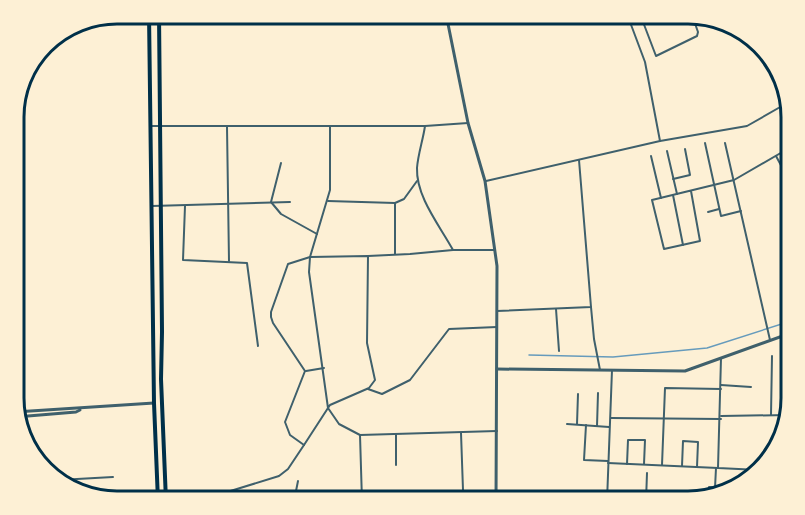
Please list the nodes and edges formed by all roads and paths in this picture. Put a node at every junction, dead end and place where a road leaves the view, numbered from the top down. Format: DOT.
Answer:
graph roads {
  1 [pos="149,24"];
  2 [pos="159,24"];
  3 [pos="448,24"];
  4 [pos="631,24"];
  5 [pos="644,24"];
  6 [pos="696,25"];
  7 [pos="780,107"];
  8 [pos="468,123"];
  9 [pos="150,126"];
  10 [pos="425,126"];
  11 [pos="161,127"];
  12 [pos="227,127"];
  13 [pos="330,127"];
  14 [pos="660,141"];
  15 [pos="725,142"];
  16 [pos="705,143"];
  17 [pos="685,148"];
  18 [pos="667,151"];
  19 [pos="781,153"];
  20 [pos="651,156"];
  21 [pos="776,156"];
  22 [pos="579,160"];
  23 [pos="281,163"];
  24 [pos="781,164"];
  25 [pos="673,179"];
  26 [pos="417,180"];
  27 [pos="734,180"];
  28 [pos="485,181"];
  29 [pos="713,186"];
  30 [pos="691,191"];
  31 [pos="677,194"];
  32 [pos="673,195"];
  33 [pos="662,198"];
  34 [pos="328,201"];
  35 [pos="271,202"];
  36 [pos="290,202"];
  37 [pos="395,203"];
  38 [pos="228,205"];
  39 [pos="152,206"];
  40 [pos="185,206"];
  41 [pos="160,207"];
  42 [pos="719,209"];
  43 [pos="741,211"];
  44 [pos="708,212"];
  45 [pos="317,234"];
  46 [pos="683,245"];
  47 [pos="453,250"];
  48 [pos="495,250"];
  49 [pos="395,255"];
  50 [pos="368,256"];
  51 [pos="310,257"];
  52 [pos="228,261"];
  53 [pos="591,307"];
  54 [pos="556,309"];
  55 [pos="497,311"];
  56 [pos="497,327"];
  57 [pos="781,336"];
  58 [pos="770,340"];
  59 [pos="258,346"];
  60 [pos="559,351"];
  61 [pos="772,356"];
  62 [pos="722,358"];
  63 [pos="324,368"];
  64 [pos="497,369"];
  65 [pos="600,370"];
  66 [pos="612,370"];
  67 [pos="305,371"];
  68 [pos="721,387"];
  69 [pos="751,387"];
  70 [pos="367,389"];
  71 [pos="598,393"];
  72 [pos="578,394"];
  73 [pos="154,403"];
  74 [pos="328,408"];
  75 [pos="25,412"];
  76 [pos="53,412"];
  77 [pos="26,416"];
  78 [pos="771,416"];
  79 [pos="779,416"];
  80 [pos="611,418"];
  81 [pos="663,418"];
  82 [pos="721,418"];
  83 [pos="567,424"];
  84 [pos="577,424"];
  85 [pos="586,425"];
  86 [pos="597,426"];
  87 [pos="609,427"];
  88 [pos="497,432"];
  89 [pos="461,433"];
  90 [pos="360,435"];
  91 [pos="396,435"];
  92 [pos="304,445"];
  93 [pos="608,462"];
  94 [pos="627,464"];
  95 [pos="644,464"];
  96 [pos="396,465"];
  97 [pos="662,465"];
  98 [pos="682,466"];
  99 [pos="697,467"];
  100 [pos="717,468"];
  101 [pos="748,469"];
  102 [pos="647,473"];
  103 [pos="113,477"];
  104 [pos="73,479"];
  105 [pos="298,481"];
  106 [pos="715,487"];
  107 [pos="463,490"];
  108 [pos="158,491"];
  109 [pos="167,491"];
  110 [pos="230,491"];
  111 [pos="296,491"];
  112 [pos="362,491"];
  113 [pos="496,491"];
  114 [pos="608,491"];
  115 [pos="646,491"];
  1 -- 9 [label="main road"];
  2 -- 11 [label="main road"];
  3 -- 8 [label="street"];
  4 -- 14 [label="street"];
  5 -- 6 [label="street"];
  7 -- 14 [label="street"];
  8 -- 10 [label="street"];
  8 -- 28 [label="street"];
  9 -- 11 [label="street"];
  9 -- 39 [label="main road"];
  10 -- 13 [label="street"];
  10 -- 26 [label="street"];
  11 -- 12 [label="street"];
  11 -- 41 [label="main road"];
  12 -- 13 [label="street"];
  12 -- 38 [label="street"];
  13 -- 34 [label="street"];
  14 -- 22 [label="street"];
  15 -- 27 [label="street"];
  16 -- 29 [label="street"];
  17 -- 25 [label="street"];
  18 -- 25 [label="street"];
  19 -- 21 [label="street"];
  20 -- 33 [label="street"];
  21 -- 24 [label="street"];
  21 -- 27 [label="street"];
  22 -- 28 [label="street"];
  22 -- 53 [label="street"];
  23 -- 35 [label="street"];
  25 -- 31 [label="street"];
  26 -- 37 [label="street"];
  26 -- 47 [label="street"];
  27 -- 29 [label="street"];
  27 -- 43 [label="street"];
  28 -- 48 [label="street"];
  29 -- 30 [label="street"];
  29 -- 42 [label="street"];
  30 -- 31 [label="street"];
  30 -- 46 [label="street"];
  31 -- 32 [label="street"];
  32 -- 33 [label="street"];
  32 -- 46 [label="street"];
  33 -- 46 [label="street"];
  34 -- 37 [label="street"];
  34 -- 45 [label="street"];
  35 -- 36 [label="street"];
  35 -- 38 [label="street"];
  35 -- 45 [label="street"];
  37 -- 49 [label="street"];
  38 -- 40 [label="street"];
  38 -- 52 [label="street"];
  39 -- 41 [label="street"];
  39 -- 73 [label="main road"];
  40 -- 41 [label="street"];
  40 -- 52 [label="street"];
  41 -- 109 [label="main road"];
  42 -- 43 [label="street"];
  42 -- 44 [label="street"];
  43 -- 58 [label="street"];
  45 -- 51 [label="street"];
  47 -- 48 [label="street"];
  47 -- 49 [label="street"];
  48 -- 55 [label="street"];
  49 -- 50 [label="street"];
  50 -- 51 [label="street"];
  50 -- 70 [label="street"];
  51 -- 63 [label="street"];
  51 -- 67 [label="street"];
  52 -- 59 [label="street"];
  53 -- 54 [label="street"];
  53 -- 65 [label="street"];
  54 -- 55 [label="street"];
  54 -- 60 [label="street"];
  55 -- 56 [label="street"];
  56 -- 64 [label="street"];
  56 -- 70 [label="street"];
  57 -- 58 [label="street"];
  58 -- 62 [label="street"];
  61 -- 78 [label="street"];
  62 -- 66 [label="street"];
  62 -- 68 [label="street"];
  63 -- 67 [label="street"];
  63 -- 74 [label="street"];
  64 -- 65 [label="street"];
  64 -- 88 [label="street"];
  65 -- 66 [label="street"];
  66 -- 80 [label="street"];
  67 -- 92 [label="street"];
  68 -- 69 [label="street"];
  68 -- 81 [label="street"];
  68 -- 82 [label="street"];
  70 -- 74 [label="street"];
  71 -- 86 [label="street"];
  72 -- 84 [label="street"];
  73 -- 76 [label="street"];
  73 -- 108 [label="main road"];
  74 -- 90 [label="street"];
  74 -- 92 [label="street"];
  75 -- 76 [label="street"];
  76 -- 77 [label="street"];
  78 -- 79 [label="street"];
  78 -- 82 [label="street"];
  80 -- 81 [label="street"];
  80 -- 87 [label="street"];
  81 -- 82 [label="street"];
  81 -- 97 [label="street"];
  82 -- 100 [label="street"];
  83 -- 84 [label="street"];
  84 -- 85 [label="street"];
  85 -- 86 [label="street"];
  85 -- 93 [label="street"];
  86 -- 87 [label="street"];
  87 -- 93 [label="street"];
  88 -- 89 [label="street"];
  88 -- 113 [label="street"];
  89 -- 91 [label="street"];
  89 -- 107 [label="street"];
  90 -- 91 [label="street"];
  90 -- 112 [label="street"];
  91 -- 96 [label="street"];
  92 -- 110 [label="street"];
  93 -- 94 [label="street"];
  93 -- 114 [label="street"];
  94 -- 95 [label="street"];
  94 -- 95 [label="street"];
  95 -- 97 [label="street"];
  97 -- 98 [label="street"];
  98 -- 99 [label="street"];
  98 -- 99 [label="street"];
  99 -- 100 [label="street"];
  100 -- 101 [label="street"];
  100 -- 106 [label="street"];
  102 -- 115 [label="street"];
  103 -- 104 [label="street"];
  105 -- 111 [label="street"];
}
